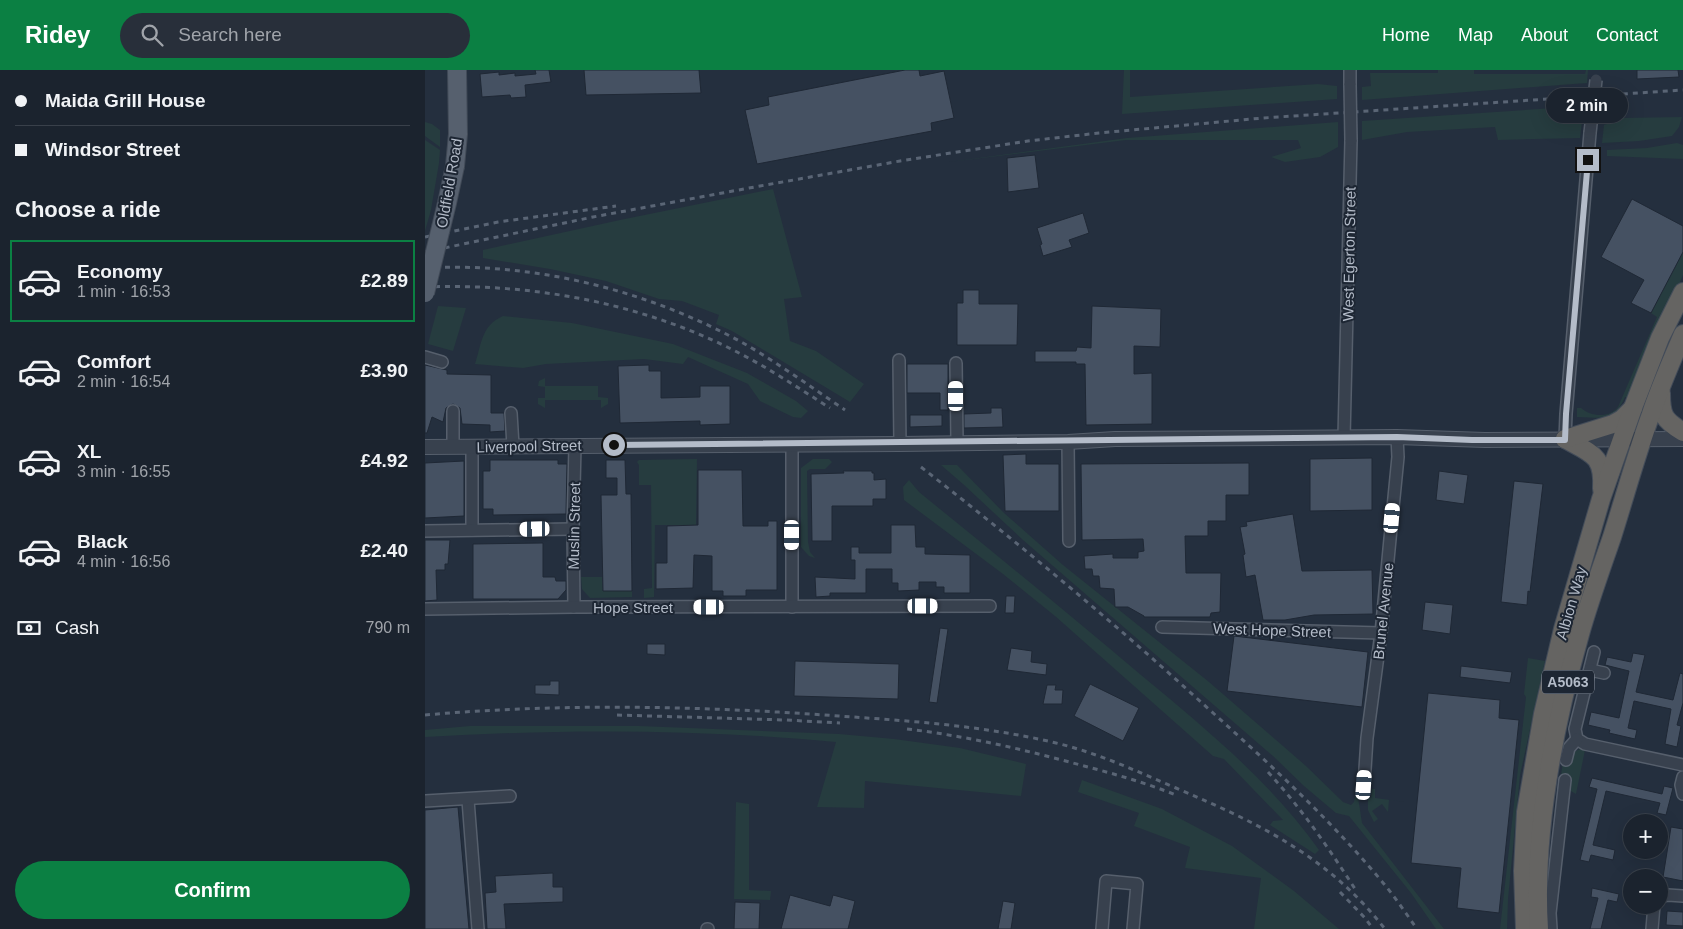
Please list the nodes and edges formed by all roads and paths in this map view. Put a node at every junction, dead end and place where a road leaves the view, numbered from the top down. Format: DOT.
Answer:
graph roads {
  1 [pos="457,70"];
  2 [pos="1350,70"];
  3 [pos="1596,75"];
  4 [pos="1683,292"];
  5 [pos="425,293"];
  6 [pos="1683,334"];
  7 [pos="425,357"];
  8 [pos="899,360"];
  9 [pos="442,362"];
  10 [pos="956,363"];
  11 [pos="1661,387"];
  12 [pos="1633,408"];
  13 [pos="453,411"];
  14 [pos="511,413"];
  15 [pos="1683,432"];
  16 [pos="1397,437"];
  17 [pos="1345,438"];
  18 [pos="1623,439"];
  19 [pos="1642,439"];
  20 [pos="1683,439"];
  21 [pos="1565,440"];
  22 [pos="957,442"];
  23 [pos="1068,442"];
  24 [pos="792,444"];
  25 [pos="900,444"];
  26 [pos="425,446"];
  27 [pos="513,446"];
  28 [pos="575,446"];
  29 [pos="453,447"];
  30 [pos="472,447"];
  31 [pos="1601,500"];
  32 [pos="573,529"];
  33 [pos="472,530"];
  34 [pos="425,531"];
  35 [pos="1069,541"];
  36 [pos="990,606"];
  37 [pos="574,607"];
  38 [pos="792,607"];
  39 [pos="425,609"];
  40 [pos="1163,627"];
  41 [pos="1381,634"];
  42 [pos="1594,652"];
  43 [pos="1590,670"];
  44 [pos="1604,673"];
  45 [pos="1577,740"];
  46 [pos="1566,760"];
  47 [pos="1683,765"];
  48 [pos="1683,778"];
  49 [pos="1565,780"];
  50 [pos="1364,785"];
  51 [pos="1683,794"];
  52 [pos="511,796"];
  53 [pos="468,800"];
  54 [pos="425,802"];
  55 [pos="1526,812"];
  56 [pos="1668,895"];
  57 [pos="1683,896"];
  58 [pos="1653,914"];
  59 [pos="477,929"];
  60 [pos="1102,929"];
  61 [pos="1133,929"];
  62 [pos="1513,929"];
  63 [pos="1525,929"];
  64 [pos="1539,929"];
  65 [pos="1551,929"];
  66 [pos="1652,929"];
  1 -- 5 [label="main road, Oldfield Road, bridge"];
  2 -- 17 [label="street, West Egerton Street, bridge"];
  3 -- 21 [label="street, bridge"];
  4 -- 12 [label="highway, Albion Way / A5063"];
  6 -- 11 [label="highway, Albion Way / A5063"];
  7 -- 9 [label="street"];
  8 -- 25 [label="street"];
  10 -- 22 [label="street"];
  11 -- 15 [label="highway"];
  11 -- 19 [label="highway, Albion Way / A5063"];
  12 -- 18 [label="highway, Albion Way / A5063"];
  12 -- 21 [label="highway"];
  13 -- 29 [label="street"];
  14 -- 27 [label="street"];
  16 -- 17 [label="street, Liverpool Street"];
  16 -- 21 [label="street, Liverpool Street"];
  16 -- 41 [label="street, Brunel Avenue"];
  17 -- 23 [label="street, Liverpool Street"];
  18 -- 19 [label="street, Liverpool Street"];
  18 -- 21 [label="street, Liverpool Street"];
  18 -- 31 [label="highway, Albion Way / A5063"];
  19 -- 20 [label="street, Liverpool Street"];
  19 -- 64 [label="highway, Albion Way / A5063"];
  21 -- 31 [label="highway"];
  22 -- 23 [label="street, Liverpool Street"];
  22 -- 25 [label="street, Liverpool Street"];
  23 -- 35 [label="street"];
  24 -- 25 [label="street, Liverpool Street"];
  24 -- 28 [label="street, Liverpool Street"];
  24 -- 38 [label="street"];
  26 -- 29 [label="street, Liverpool Street"];
  27 -- 28 [label="street, Liverpool Street"];
  27 -- 30 [label="street, Liverpool Street"];
  28 -- 32 [label="street, Muslin Street"];
  29 -- 30 [label="street, Liverpool Street"];
  30 -- 33 [label="street"];
  31 -- 55 [label="highway, Albion Way / A5063"];
  32 -- 33 [label="street"];
  32 -- 37 [label="street, Muslin Street"];
  33 -- 34 [label="street"];
  36 -- 38 [label="street, Hope Street"];
  37 -- 38 [label="street, Hope Street"];
  37 -- 39 [label="street, Hope Street"];
  40 -- 41 [label="street, West Hope Street"];
  41 -- 50 [label="street, Brunel Avenue"];
  42 -- 43 [label="street"];
  43 -- 44 [label="street"];
  43 -- 45 [label="street"];
  45 -- 46 [label="street"];
  45 -- 47 [label="street"];
  48 -- 51 [label="street"];
  49 -- 65 [label="street"];
  52 -- 53 [label="street"];
  53 -- 54 [label="street"];
  53 -- 59 [label="street"];
  55 -- 62 [label="highway, A5063"];
  55 -- 63 [label="highway, Albion Way / A5063"];
  56 -- 57 [label="street"];
  58 -- 66 [label="street"];
  60 -- 61 [label="street"];
}
